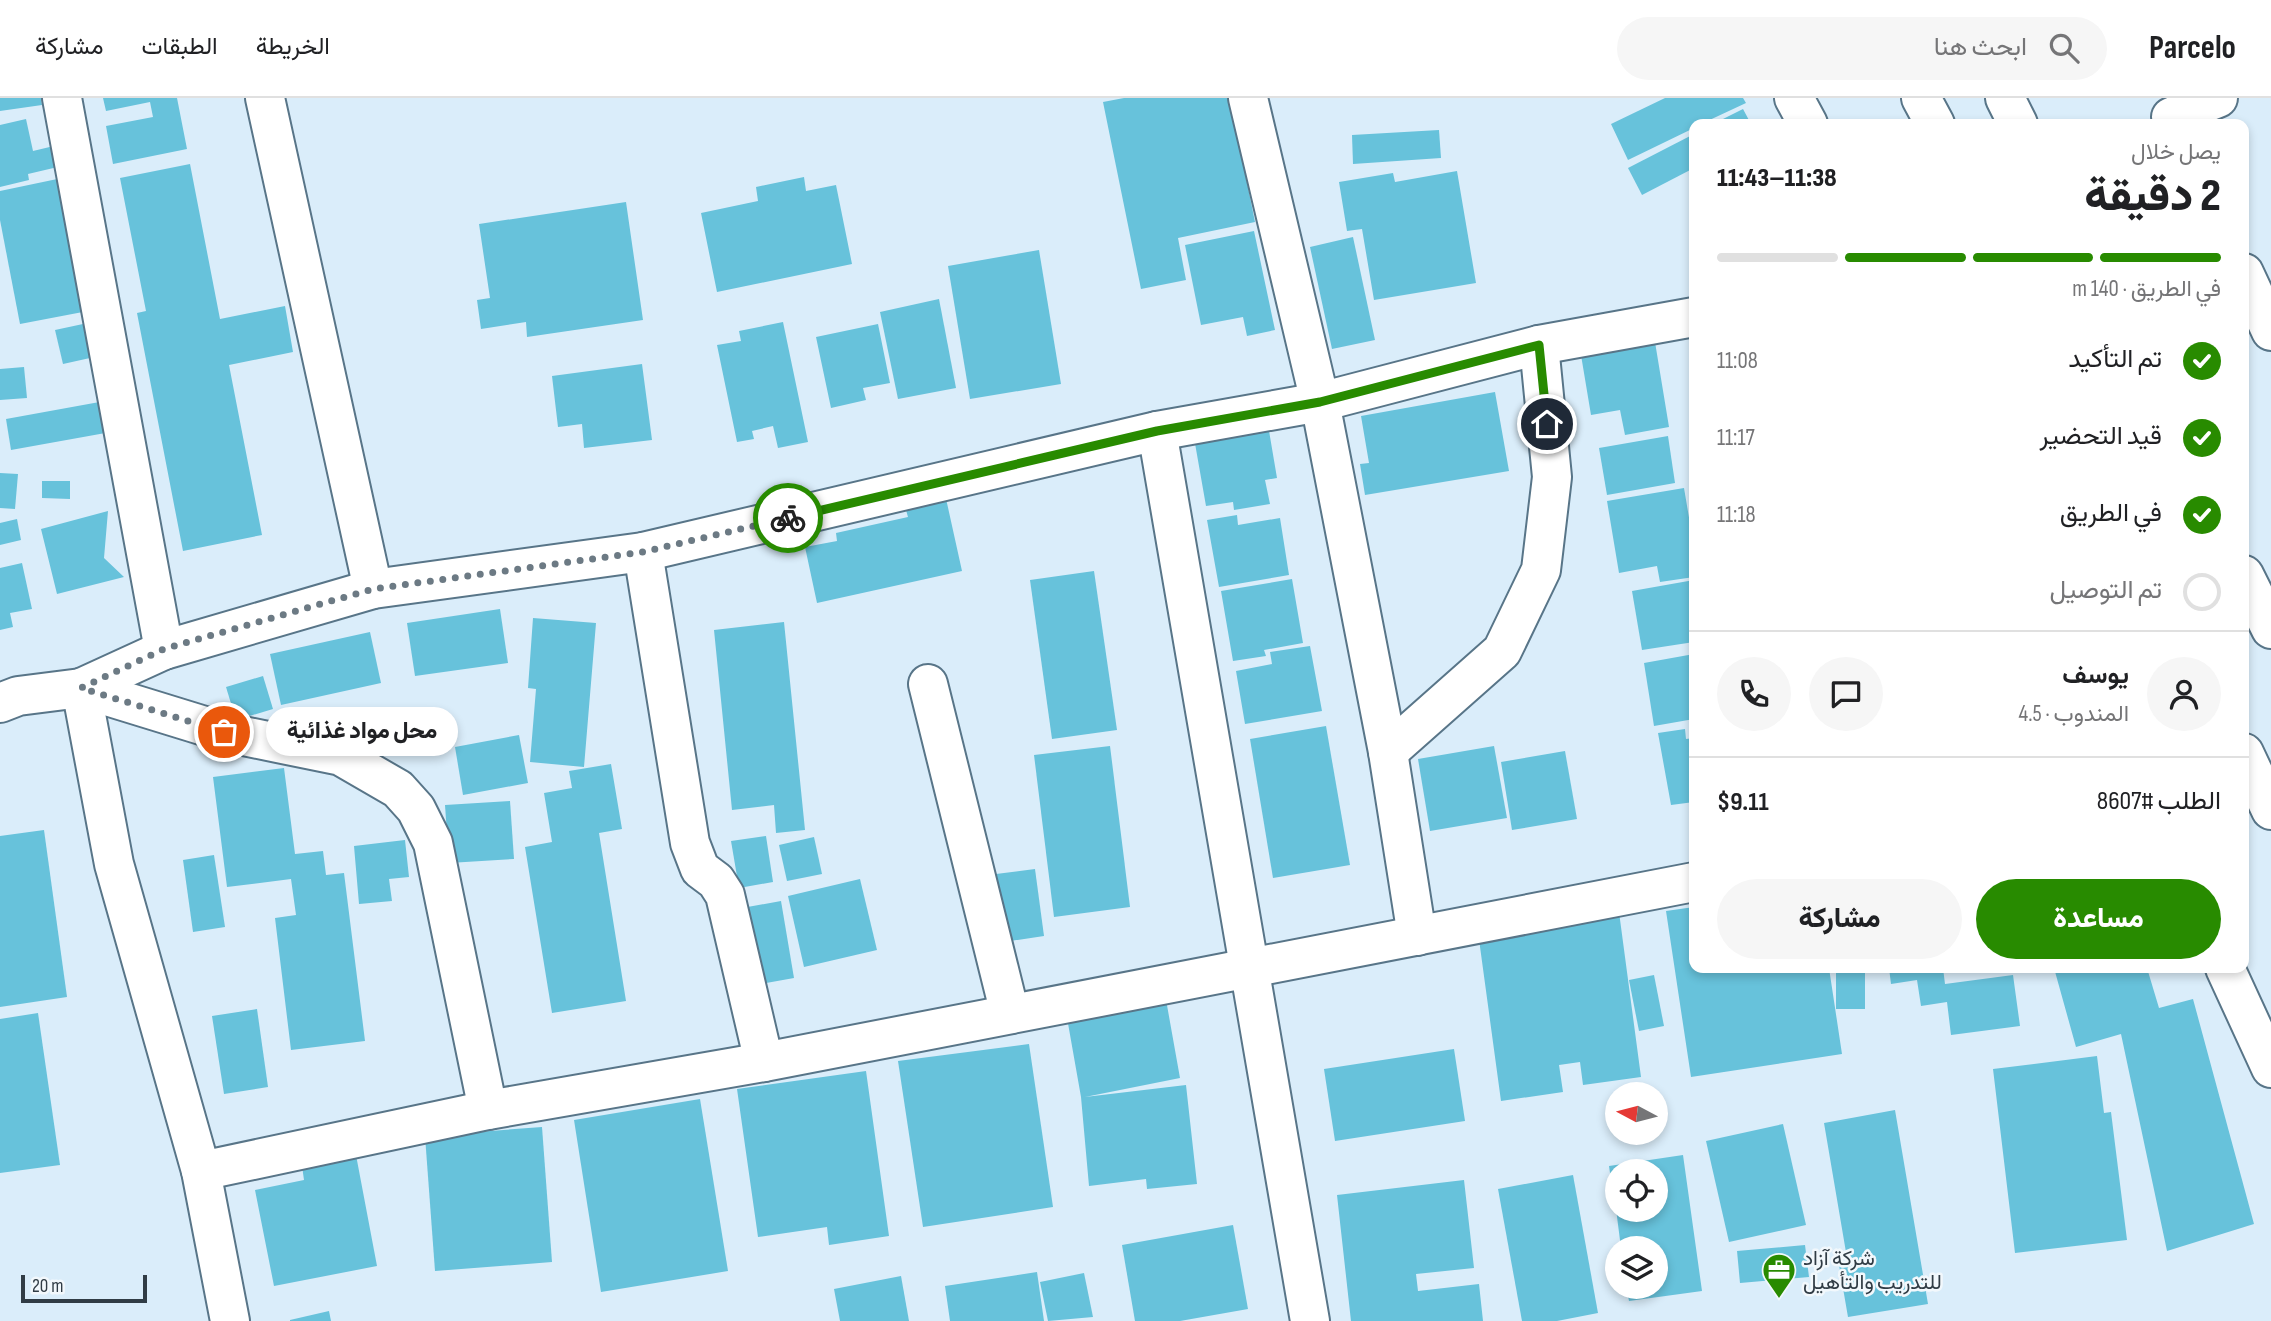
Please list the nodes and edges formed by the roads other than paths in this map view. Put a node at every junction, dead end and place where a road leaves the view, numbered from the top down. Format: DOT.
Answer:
graph roads {
  1 [pos="62,98"];
  2 [pos="265,98"];
  3 [pos="1248,98"];
  4 [pos="1794,98"];
  5 [pos="1921,98"];
  6 [pos="2005,98"];
  7 [pos="2218,98"];
  8 [pos="2168,113"];
  9 [pos="1805,119"];
  10 [pos="1932,119"];
  11 [pos="2016,119"];
  12 [pos="2249,284"];
  13 [pos="1689,318"];
  14 [pos="2271,331"];
  15 [pos="1539,345"];
  16 [pos="1320,402"];
  17 [pos="1157,431"];
  18 [pos="643,552"];
  19 [pos="2249,585"];
  20 [pos="373,589"];
  21 [pos="2271,629"];
  22 [pos="164,649"];
  23 [pos="928,684"];
  24 [pos="81,688"];
  25 [pos="0,703"];
  26 [pos="1388,752"];
  27 [pos="2249,764"];
  28 [pos="2271,810"];
  29 [pos="1689,883"];
  30 [pos="1417,936"];
  31 [pos="1248,968"];
  32 [pos="2227,973"];
  33 [pos="1010,1014"];
  34 [pos="764,1062"];
  35 [pos="2271,1068"];
  36 [pos="488,1110"];
  37 [pos="201,1171"];
  38 [pos="230,1321"];
  39 [pos="1310,1321"];
  1 -- 22 [label="main road"];
  2 -- 20 [label="main road"];
  3 -- 16 [label="main road"];
  4 -- 9 [label="main road"];
  5 -- 10 [label="main road"];
  6 -- 11 [label="main road"];
  7 -- 8 [label="main road"];
  12 -- 14 [label="main road"];
  13 -- 15 [label="main road"];
  15 -- 16 [label="main road"];
  15 -- 26 [label="main road"];
  16 -- 17 [label="main road"];
  16 -- 26 [label="main road"];
  17 -- 18 [label="main road"];
  17 -- 31 [label="main road"];
  18 -- 20 [label="main road"];
  18 -- 34 [label="main road"];
  19 -- 21 [label="main road"];
  20 -- 22 [label="main road"];
  22 -- 24 [label="main road"];
  23 -- 33 [label="main road"];
  24 -- 25 [label="main road"];
  24 -- 36 [label="main road"];
  24 -- 37 [label="main road"];
  26 -- 30 [label="main road"];
  27 -- 28 [label="main road"];
  29 -- 30 [label="main road"];
  30 -- 31 [label="main road"];
  31 -- 33 [label="main road"];
  31 -- 39 [label="main road"];
  32 -- 35 [label="main road"];
  33 -- 34 [label="main road"];
  34 -- 36 [label="main road"];
  36 -- 37 [label="main road"];
  37 -- 38 [label="main road"];
}
